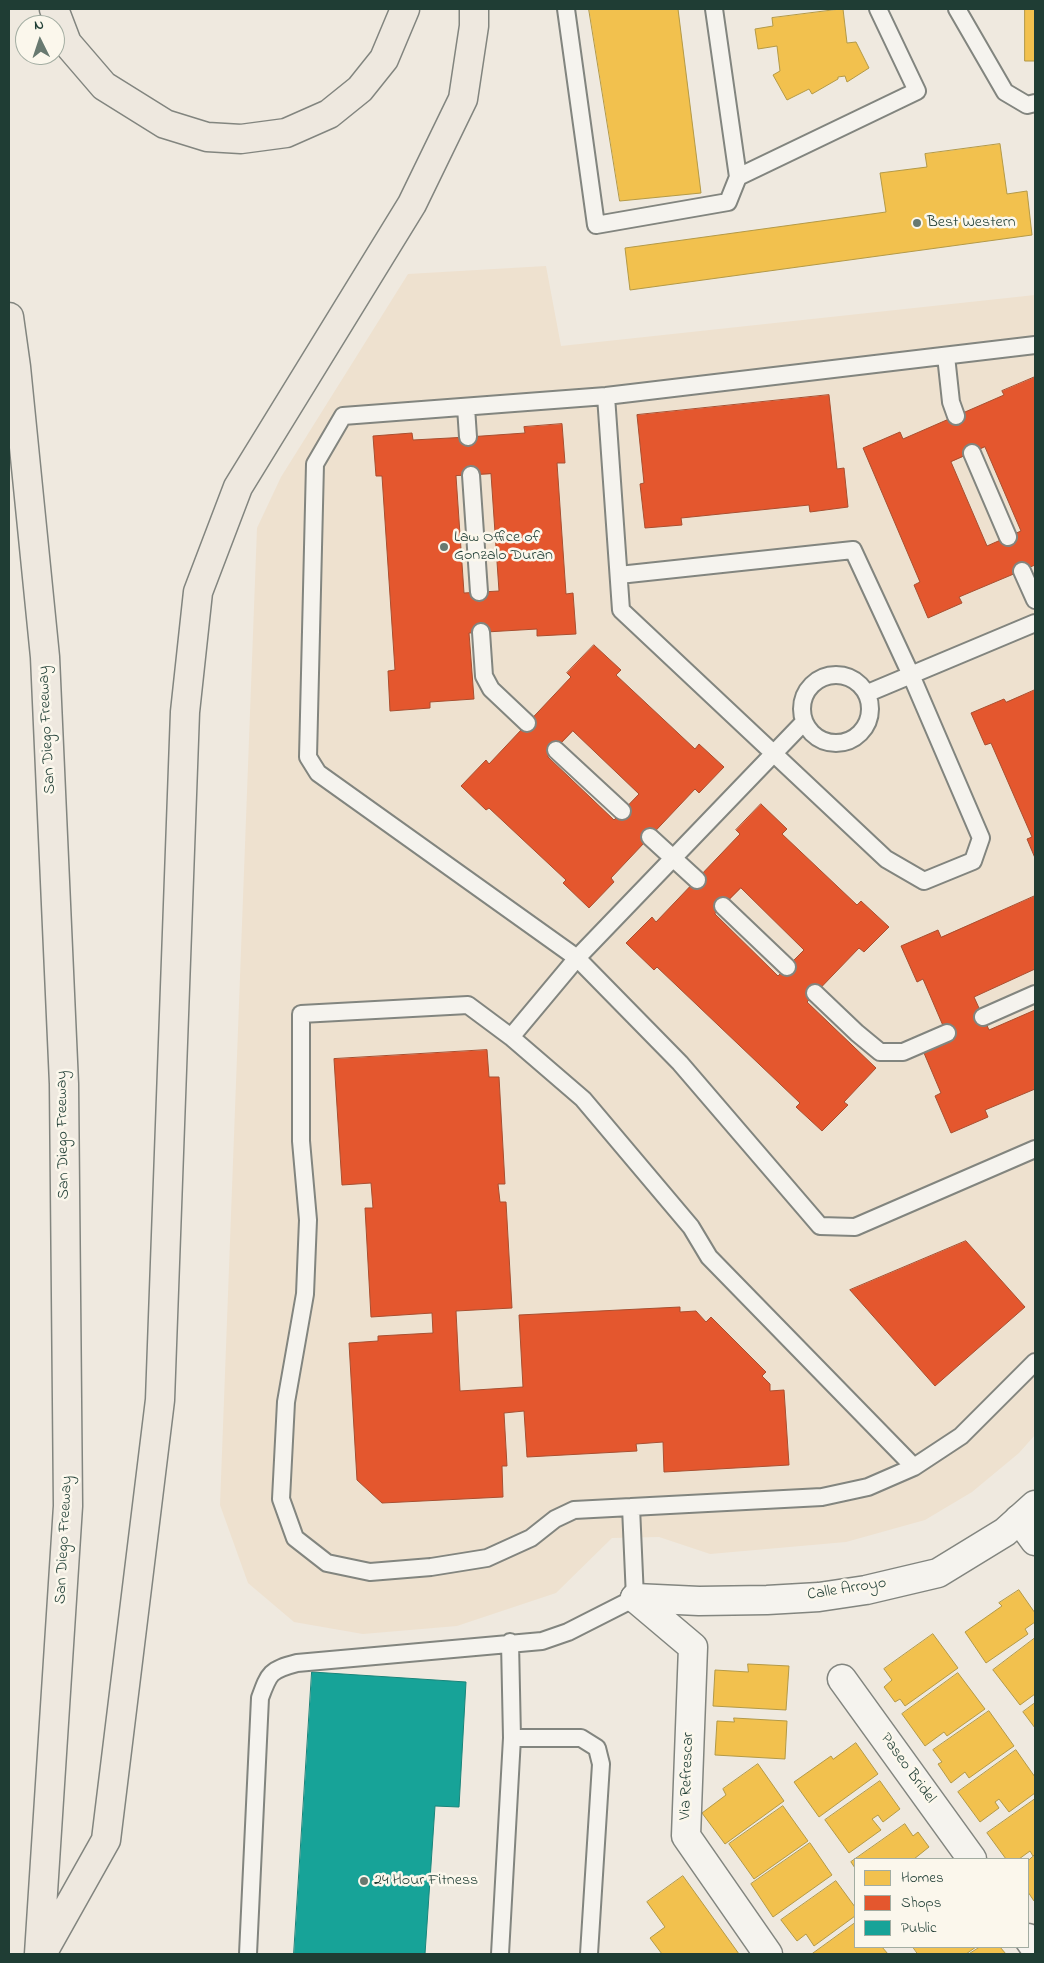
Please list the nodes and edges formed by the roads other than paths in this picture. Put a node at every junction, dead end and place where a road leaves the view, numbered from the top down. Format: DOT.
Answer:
graph roads {
  1 [pos="54,9"];
  2 [pos="406,9"];
  3 [pos="474,9"];
  4 [pos="566,9"];
  5 [pos="714,9"];
  6 [pos="866,9"];
  7 [pos="878,9"];
  8 [pos="957,9"];
  9 [pos="886,26"];
  10 [pos="1035,103"];
  11 [pos="738,177"];
  12 [pos="9,317"];
  13 [pos="1035,345"];
  14 [pos="946,356"];
  15 [pos="606,396"];
  16 [pos="466,407"];
  17 [pos="956,416"];
  18 [pos="468,437"];
  19 [pos="972,453"];
  20 [pos="471,475"];
  21 [pos="1008,537"];
  22 [pos="1022,571"];
  23 [pos="619,575"];
  24 [pos="478,592"];
  25 [pos="1035,600"];
  26 [pos="1035,623"];
  27 [pos="481,632"];
  28 [pos="911,675"];
  29 [pos="868,693"];
  30 [pos="804,722"];
  31 [pos="527,723"];
  32 [pos="556,750"];
  33 [pos="773,754"];
  34 [pos="622,811"];
  35 [pos="650,837"];
  36 [pos="674,858"];
  37 [pos="696,880"];
  38 [pos="723,906"];
  39 [pos="577,958"];
  40 [pos="787,966"];
  41 [pos="815,993"];
  42 [pos="1035,994"];
  43 [pos="983,1017"];
  44 [pos="947,1033"];
  45 [pos="511,1037"];
  46 [pos="1035,1149"];
  47 [pos="1035,1362"];
  48 [pos="914,1467"];
  49 [pos="631,1507"];
  50 [pos="1027,1512"];
  51 [pos="1035,1541"];
  52 [pos="636,1598"];
  53 [pos="510,1642"];
  54 [pos="842,1679"];
  55 [pos="512,1738"];
  56 [pos="971,1858"];
  57 [pos="41,1954"];
  58 [pos="248,1954"];
  59 [pos="500,1954"];
  60 [pos="588,1954"];
  61 [pos="768,1954"];
  1 -- 2 [label="highway"];
  3 -- 57 [label="highway"];
  4 -- 11 [label="lane"];
  5 -- 11 [label="lane"];
  6 -- 9 [label="lane"];
  7 -- 9 [label="lane"];
  8 -- 10 [label="lane"];
  9 -- 11 [label="lane"];
  12 -- 57 [label="highway, San Diego Freeway"];
  13 -- 14 [label="lane"];
  14 -- 15 [label="lane"];
  14 -- 17 [label="lane"];
  15 -- 16 [label="lane"];
  15 -- 23 [label="lane"];
  16 -- 18 [label="lane"];
  16 -- 39 [label="lane"];
  19 -- 21 [label="lane"];
  20 -- 24 [label="lane"];
  22 -- 25 [label="lane"];
  23 -- 28 [label="lane"];
  23 -- 33 [label="lane"];
  26 -- 28 [label="lane"];
  27 -- 31 [label="lane"];
  28 -- 29 [label="lane"];
  28 -- 33 [label="lane"];
  29 -- 30 [label="lane"];
  29 -- 30 [label="lane"];
  30 -- 33 [label="lane"];
  32 -- 34 [label="lane"];
  33 -- 36 [label="lane"];
  35 -- 36 [label="lane"];
  36 -- 37 [label="lane"];
  36 -- 39 [label="lane"];
  38 -- 40 [label="lane"];
  39 -- 45 [label="lane"];
  39 -- 46 [label="lane"];
  41 -- 44 [label="lane"];
  42 -- 43 [label="lane"];
  45 -- 48 [label="lane"];
  45 -- 49 [label="lane"];
  47 -- 48 [label="lane"];
  48 -- 49 [label="lane"];
  49 -- 52 [label="lane"];
  50 -- 51 [label="street"];
  50 -- 52 [label="street, Calle Arroyo"];
  52 -- 53 [label="lane"];
  52 -- 61 [label="street, Via Refrescar"];
  53 -- 55 [label="lane"];
  53 -- 58 [label="lane"];
  54 -- 56 [label="street, Paseo Bridel"];
  55 -- 59 [label="lane"];
  55 -- 60 [label="lane"];
}
